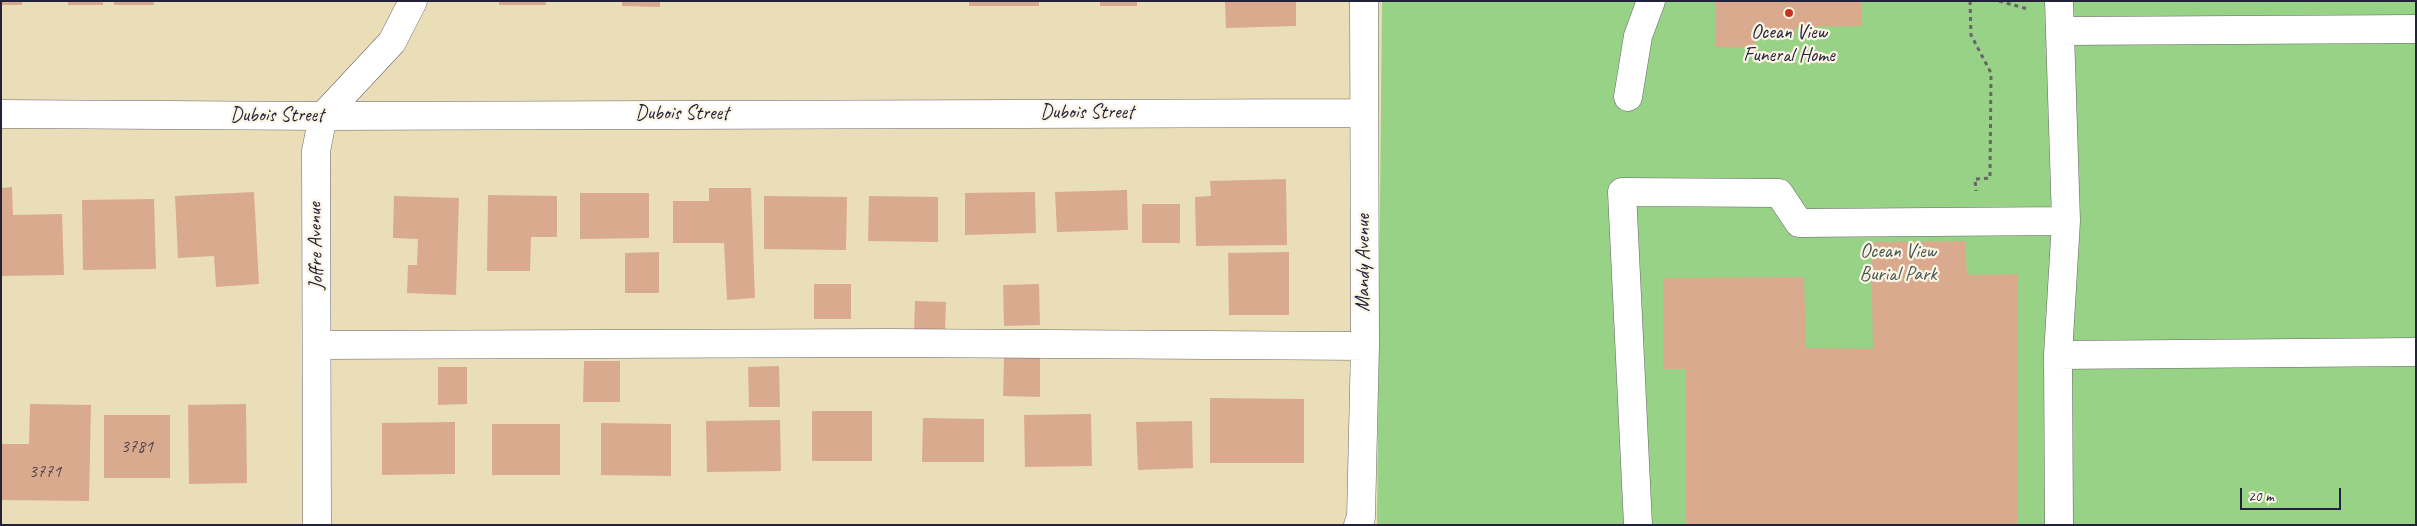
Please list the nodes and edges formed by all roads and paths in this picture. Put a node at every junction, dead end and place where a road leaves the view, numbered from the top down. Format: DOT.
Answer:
graph roads {
  1 [pos="413,1"];
  2 [pos="1364,1"];
  3 [pos="1651,1"];
  4 [pos="1970,1"];
  5 [pos="2059,1"];
  6 [pos="2416,29"];
  7 [pos="2060,31"];
  8 [pos="1628,97"];
  9 [pos="1363,113"];
  10 [pos="1,114"];
  11 [pos="323,116"];
  12 [pos="1975,179"];
  13 [pos="2066,221"];
  14 [pos="317,345"];
  15 [pos="1365,346"];
  16 [pos="2416,352"];
  17 [pos="2058,354"];
  18 [pos="317,525"];
  19 [pos="1358,525"];
  20 [pos="1638,525"];
  21 [pos="2059,525"];
  1 -- 11 [label="street"];
  2 -- 9 [label="street, Mandy Avenue"];
  3 -- 8 [label="street"];
  4 -- 12 [label="path"];
  5 -- 7 [label="street"];
  6 -- 7 [label="street"];
  7 -- 13 [label="street"];
  9 -- 11 [label="street, Dubois Street"];
  9 -- 15 [label="street, Mandy Avenue"];
  10 -- 11 [label="street, Dubois Street"];
  11 -- 14 [label="street, Joffre Avenue"];
  13 -- 17 [label="street"];
  13 -- 20 [label="street"];
  14 -- 15 [label="street"];
  14 -- 18 [label="street, Joffre Avenue"];
  15 -- 19 [label="street, Mandy Avenue"];
  16 -- 17 [label="street"];
  17 -- 21 [label="street"];
}
